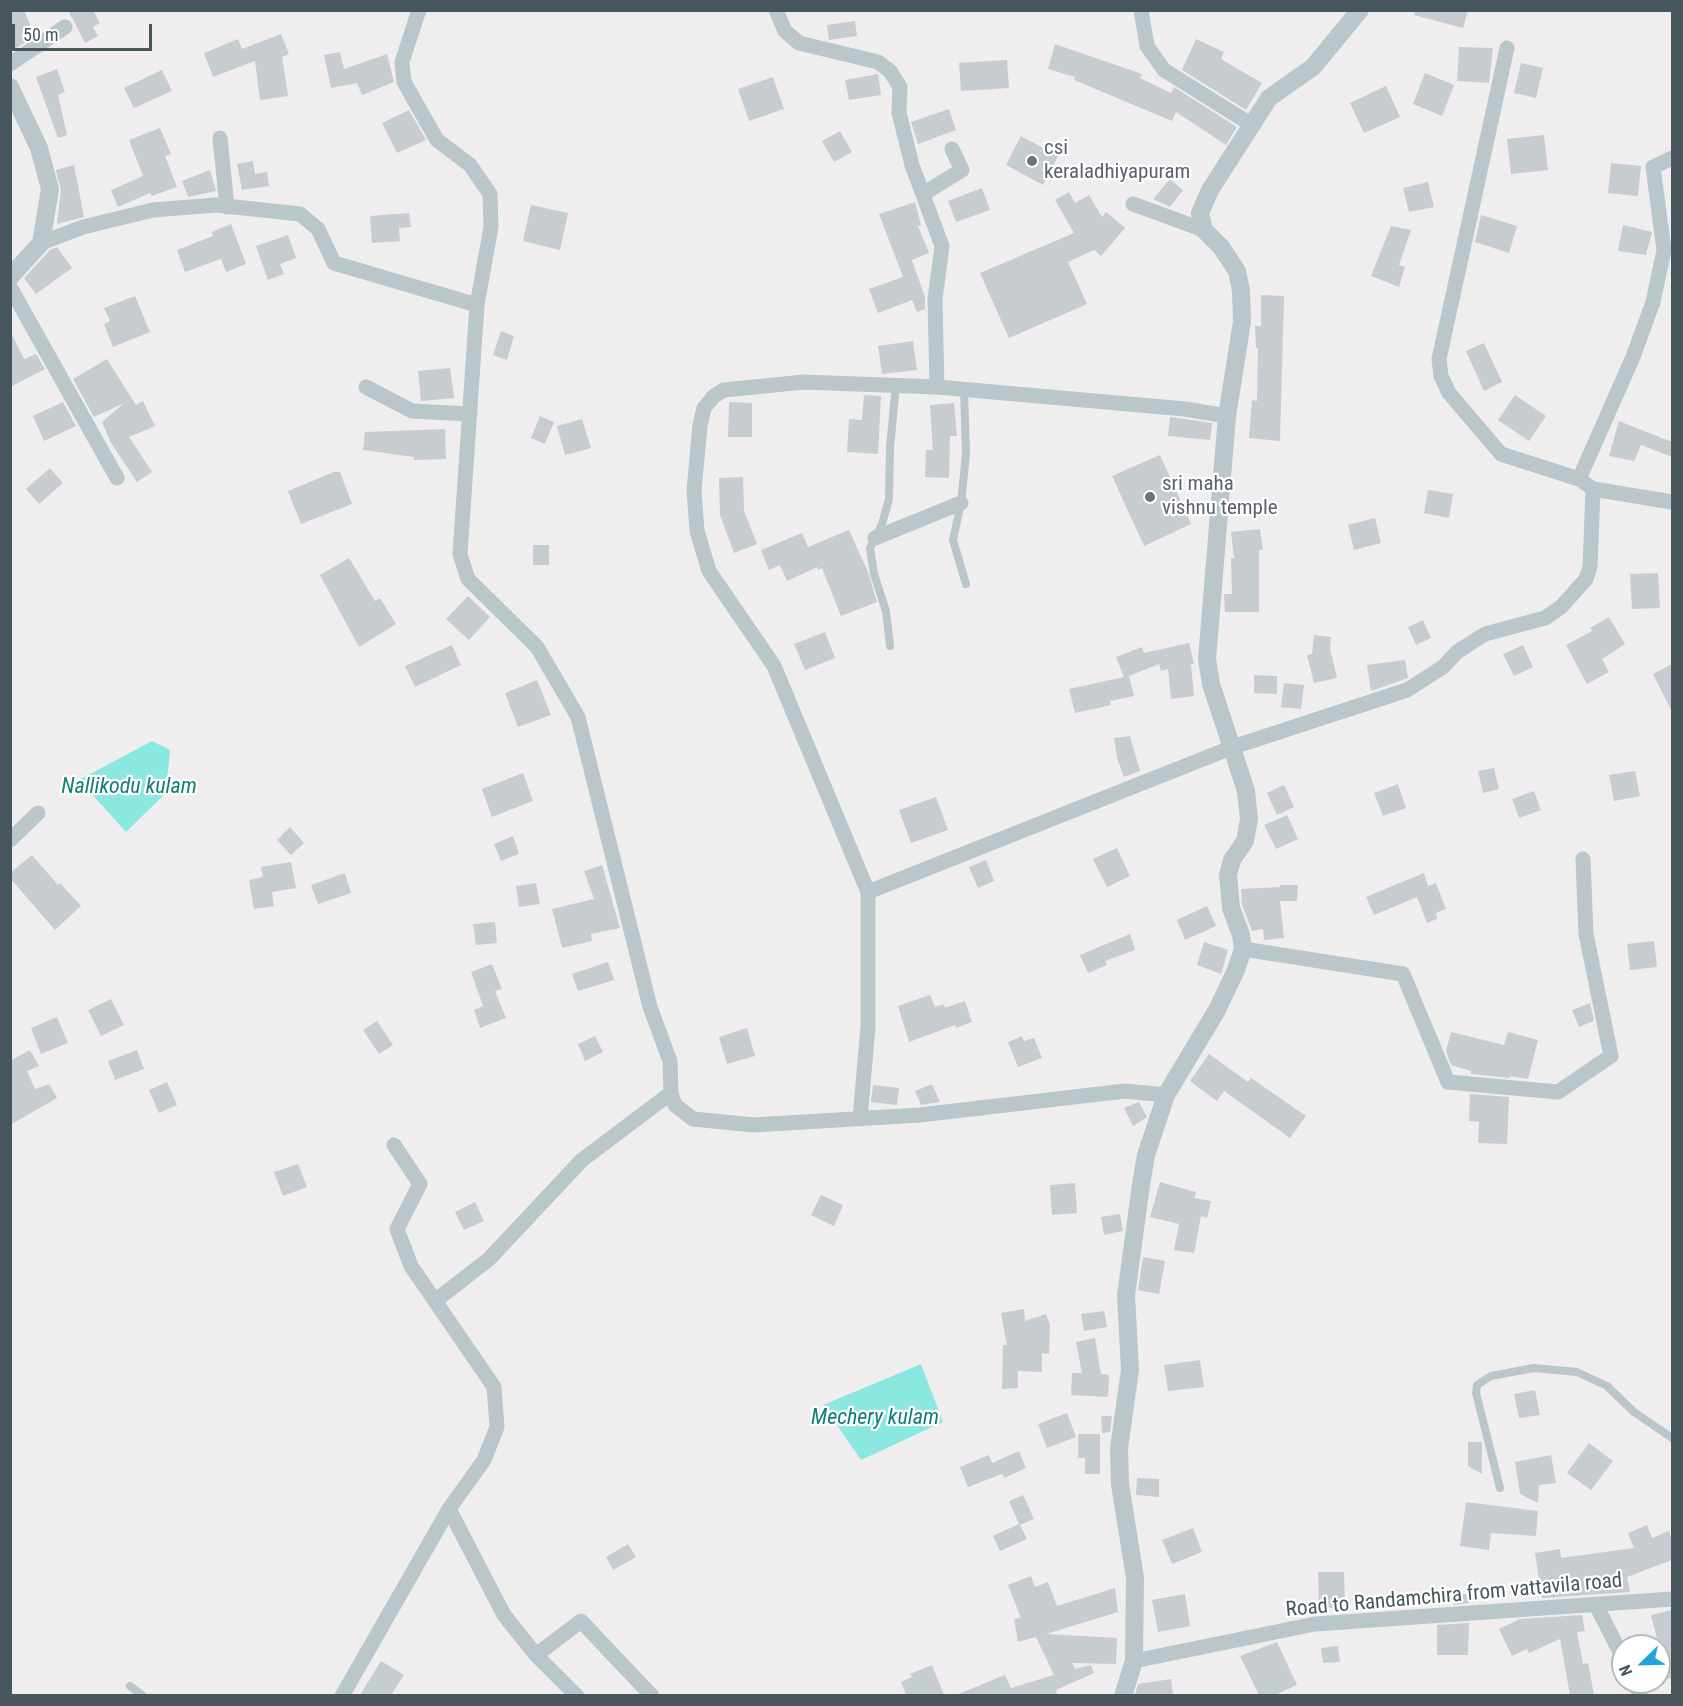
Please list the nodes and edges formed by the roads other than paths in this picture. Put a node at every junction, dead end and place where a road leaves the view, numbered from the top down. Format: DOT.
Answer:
graph roads {
  1 [pos="419,10"];
  2 [pos="776,10"];
  3 [pos="1141,10"];
  4 [pos="1359,10"];
  5 [pos="65,27"];
  6 [pos="1507,48"];
  7 [pos="10,64"];
  8 [pos="10,87"];
  9 [pos="1252,125"];
  10 [pos="220,138"];
  11 [pos="952,149"];
  12 [pos="1672,158"];
  13 [pos="923,194"];
  14 [pos="1133,204"];
  15 [pos="226,207"];
  16 [pos="1204,230"];
  17 [pos="41,243"];
  18 [pos="10,277"];
  19 [pos="10,287"];
  20 [pos="477,305"];
  21 [pos="896,385"];
  22 [pos="366,387"];
  23 [pos="937,387"];
  24 [pos="964,390"];
  25 [pos="470,414"];
  26 [pos="1227,416"];
  27 [pos="117,478"];
  28 [pos="1579,479"];
  29 [pos="1593,489"];
  30 [pos="1672,502"];
  31 [pos="961,503"];
  32 [pos="875,538"];
  33 [pos="966,584"];
  34 [pos="890,646"];
  35 [pos="1233,747"];
  36 [pos="38,813"];
  37 [pos="10,840"];
  38 [pos="1583,859"];
  39 [pos="868,892"];
  40 [pos="1242,949"];
  41 [pos="671,1094"];
  42 [pos="1166,1095"];
  43 [pos="860,1119"];
  44 [pos="394,1145"];
  45 [pos="435,1301"];
  46 [pos="1672,1438"];
  47 [pos="1500,1488"];
  48 [pos="449,1509"];
  49 [pos="1672,1599"];
  50 [pos="1596,1605"];
  51 [pos="1611,1634"];
  52 [pos="536,1654"];
  53 [pos="1134,1661"];
  54 [pos="130,1686"];
  55 [pos="143,1695"];
  56 [pos="342,1695"];
  57 [pos="577,1695"];
  58 [pos="652,1695"];
  59 [pos="1122,1695"];
  1 -- 20 [label="street"];
  2 -- 13 [label="street"];
  3 -- 9 [label="street"];
  4 -- 9 [label="street"];
  5 -- 7 [label="street"];
  6 -- 28 [label="street"];
  8 -- 17 [label="street"];
  9 -- 16 [label="street"];
  10 -- 15 [label="street"];
  11 -- 13 [label="street"];
  12 -- 28 [label="street"];
  13 -- 23 [label="street"];
  14 -- 16 [label="street"];
  15 -- 17 [label="street"];
  15 -- 20 [label="street"];
  16 -- 26 [label="street"];
  17 -- 18 [label="street"];
  19 -- 27 [label="street"];
  20 -- 25 [label="street"];
  21 -- 23 [label="street"];
  21 -- 32 [label="lane"];
  21 -- 39 [label="street"];
  22 -- 25 [label="street"];
  23 -- 24 [label="street"];
  24 -- 26 [label="street"];
  24 -- 31 [label="lane"];
  25 -- 41 [label="street"];
  26 -- 35 [label="street"];
  28 -- 29 [label="street"];
  29 -- 30 [label="street"];
  29 -- 35 [label="street"];
  31 -- 32 [label="street"];
  31 -- 33 [label="lane"];
  32 -- 34 [label="lane"];
  35 -- 39 [label="street"];
  35 -- 40 [label="street"];
  36 -- 37 [label="street"];
  38 -- 40 [label="street"];
  39 -- 43 [label="street"];
  40 -- 42 [label="street"];
  41 -- 43 [label="street"];
  41 -- 45 [label="street"];
  42 -- 43 [label="street"];
  42 -- 53 [label="street"];
  44 -- 45 [label="street"];
  45 -- 48 [label="street"];
  46 -- 47 [label="lane"];
  48 -- 52 [label="street"];
  48 -- 56 [label="street"];
  49 -- 50 [label="street, Road to Randamchira from vattavila road"];
  50 -- 51 [label="street"];
  50 -- 53 [label="street, Road to Randamchira from vattavila road"];
  52 -- 57 [label="street"];
  52 -- 58 [label="street"];
  53 -- 59 [label="street"];
  54 -- 55 [label="lane"];
}
